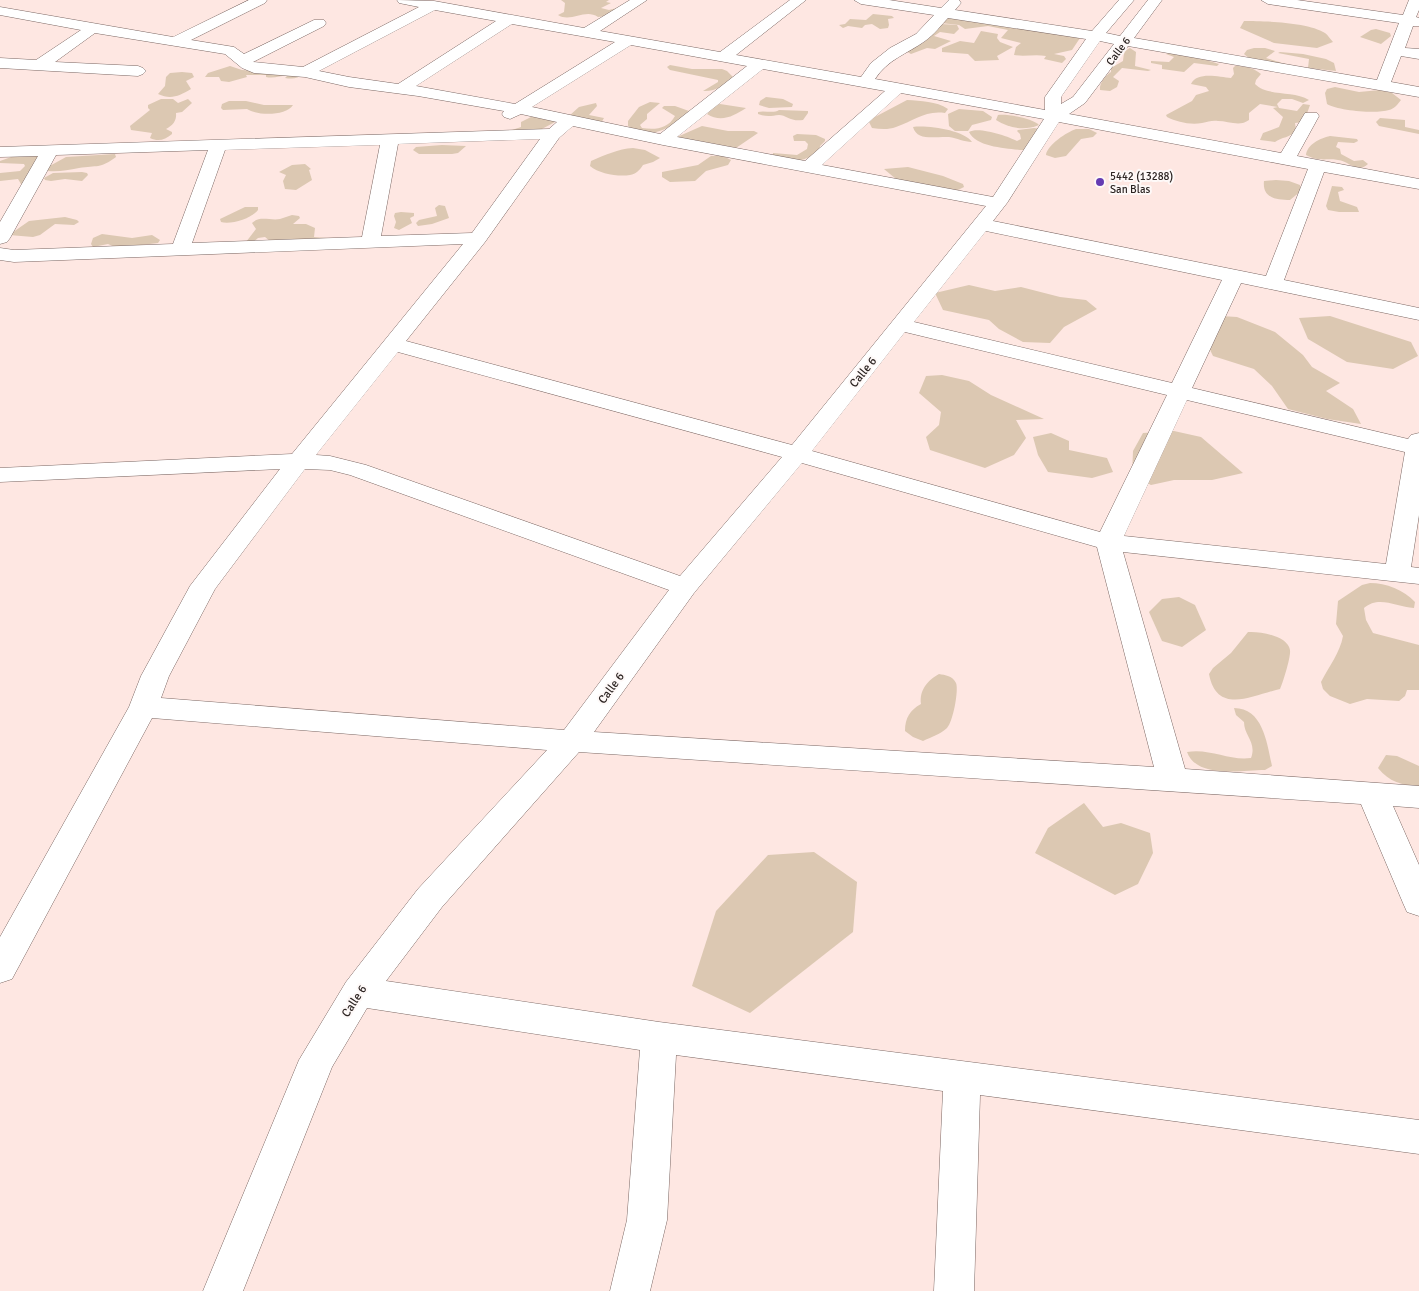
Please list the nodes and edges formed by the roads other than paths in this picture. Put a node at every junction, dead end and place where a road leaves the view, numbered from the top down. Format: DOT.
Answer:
graph roads {
  1 [pos="260,0"];
  2 [pos="404,0"];
  3 [pos="640,0"];
  4 [pos="799,0"];
  5 [pos="861,0"];
  6 [pos="957,0"];
  7 [pos="1128,0"];
  8 [pos="1155,0"];
  9 [pos="1268,0"];
  10 [pos="1416,0"];
  11 [pos="434,5"];
  12 [pos="0,11"];
  13 [pos="944,12"];
  14 [pos="509,19"];
  15 [pos="1413,21"];
  16 [pos="319,23"];
  17 [pos="87,32"];
  18 [pos="586,33"];
  19 [pos="1096,36"];
  20 [pos="174,42"];
  21 [pos="1125,42"];
  22 [pos="624,43"];
  23 [pos="1396,51"];
  24 [pos="1419,54"];
  25 [pos="722,58"];
  26 [pos="242,61"];
  27 [pos="0,63"];
  28 [pos="40,65"];
  29 [pos="756,67"];
  30 [pos="138,71"];
  31 [pos="305,72"];
  32 [pos="865,83"];
  33 [pos="1382,86"];
  34 [pos="400,89"];
  35 [pos="896,89"];
  36 [pos="1419,92"];
  37 [pos="518,109"];
  38 [pos="1054,116"];
  39 [pos="1311,116"];
  40 [pos="561,127"];
  41 [pos="477,136"];
  42 [pos="390,140"];
  43 [pos="663,140"];
  44 [pos="218,146"];
  45 [pos="50,150"];
  46 [pos="0,152"];
  47 [pos="1286,160"];
  48 [pos="1318,165"];
  49 [pos="809,167"];
  50 [pos="1419,184"];
  51 [pos="989,214"];
  52 [pos="0,238"];
  53 [pos="478,238"];
  54 [pos="370,243"];
  55 [pos="181,248"];
  56 [pos="0,254"];
  57 [pos="1234,276"];
  58 [pos="1273,283"];
  59 [pos="1419,314"];
  60 [pos="901,325"];
  61 [pos="392,344"];
  62 [pos="1178,392"];
  63 [pos="1418,444"];
  64 [pos="797,454"];
  65 [pos="299,461"];
  66 [pos="0,475"];
  67 [pos="1108,542"];
  68 [pos="1408,574"];
  69 [pos="685,588"];
  70 [pos="143,707"];
  71 [pos="572,741"];
  72 [pos="1173,780"];
  73 [pos="1373,794"];
  74 [pos="1419,797"];
  75 [pos="1419,903"];
  76 [pos="0,969"];
  77 [pos="358,992"];
  78 [pos="659,1037"];
  79 [pos="962,1077"];
  80 [pos="1419,1137"];
  81 [pos="224,1291"];
  82 [pos="630,1291"];
  83 [pos="954,1291"];
  1 -- 20 [label="street"];
  2 -- 11 [label="street"];
  3 -- 18 [label="street"];
  4 -- 25 [label="street"];
  5 -- 13 [label="street"];
  6 -- 13 [label="street"];
  7 -- 19 [label="street, Calle 6"];
  8 -- 21 [label="street, Calle 6"];
  9 -- 15 [label="street"];
  10 -- 15 [label="street"];
  11 -- 14 [label="street"];
  11 -- 31 [label="street"];
  12 -- 17 [label="street"];
  13 -- 19 [label="street"];
  13 -- 32 [label="street"];
  14 -- 18 [label="street"];
  14 -- 34 [label="street"];
  15 -- 23 [label="street"];
  16 -- 26 [label="street"];
  17 -- 20 [label="street"];
  17 -- 28 [label="street"];
  18 -- 22 [label="street"];
  19 -- 21 [label="street"];
  19 -- 38 [label="street, Calle 6"];
  20 -- 26 [label="street"];
  21 -- 33 [label="street"];
  21 -- 38 [label="street, Calle 6"];
  22 -- 25 [label="street"];
  22 -- 29 [label="street"];
  22 -- 37 [label="street"];
  23 -- 24 [label="street"];
  23 -- 33 [label="street"];
  25 -- 29 [label="street"];
  26 -- 31 [label="street"];
  27 -- 28 [label="street"];
  28 -- 30 [label="street"];
  29 -- 32 [label="street"];
  29 -- 43 [label="street"];
  31 -- 34 [label="street"];
  32 -- 35 [label="street"];
  33 -- 36 [label="street"];
  34 -- 37 [label="street"];
  35 -- 38 [label="street"];
  35 -- 49 [label="street"];
  37 -- 40 [label="street"];
  37 -- 41 [label="street"];
  38 -- 47 [label="street"];
  38 -- 51 [label="street, Calle 6"];
  39 -- 47 [label="street"];
  40 -- 41 [label="street"];
  40 -- 43 [label="street"];
  40 -- 53 [label="street"];
  41 -- 42 [label="street"];
  42 -- 44 [label="street"];
  42 -- 54 [label="street"];
  43 -- 49 [label="street"];
  44 -- 45 [label="street"];
  44 -- 55 [label="street"];
  45 -- 46 [label="street"];
  45 -- 52 [label="street"];
  47 -- 48 [label="street"];
  48 -- 50 [label="street"];
  48 -- 58 [label="street"];
  49 -- 51 [label="street"];
  51 -- 57 [label="street"];
  51 -- 60 [label="street, Calle 6"];
  53 -- 54 [label="street"];
  53 -- 61 [label="street"];
  54 -- 55 [label="street"];
  55 -- 56 [label="street"];
  57 -- 58 [label="street"];
  57 -- 62 [label="street"];
  58 -- 59 [label="street"];
  60 -- 62 [label="street"];
  60 -- 64 [label="street, Calle 6"];
  61 -- 64 [label="street"];
  61 -- 65 [label="street"];
  62 -- 63 [label="street"];
  62 -- 67 [label="street"];
  63 -- 68 [label="street"];
  64 -- 67 [label="street"];
  64 -- 69 [label="street, Calle 6"];
  65 -- 66 [label="street"];
  65 -- 69 [label="street"];
  65 -- 70 [label="street"];
  67 -- 68 [label="street"];
  67 -- 72 [label="street"];
  69 -- 71 [label="street, Calle 6"];
  70 -- 71 [label="street"];
  70 -- 76 [label="street"];
  71 -- 72 [label="street"];
  71 -- 77 [label="street, Calle 6"];
  72 -- 73 [label="street"];
  73 -- 74 [label="street"];
  73 -- 75 [label="street"];
  77 -- 78 [label="street"];
  77 -- 81 [label="street, Calle 6"];
  78 -- 79 [label="street"];
  78 -- 82 [label="street"];
  79 -- 80 [label="street"];
  79 -- 83 [label="street"];
}
